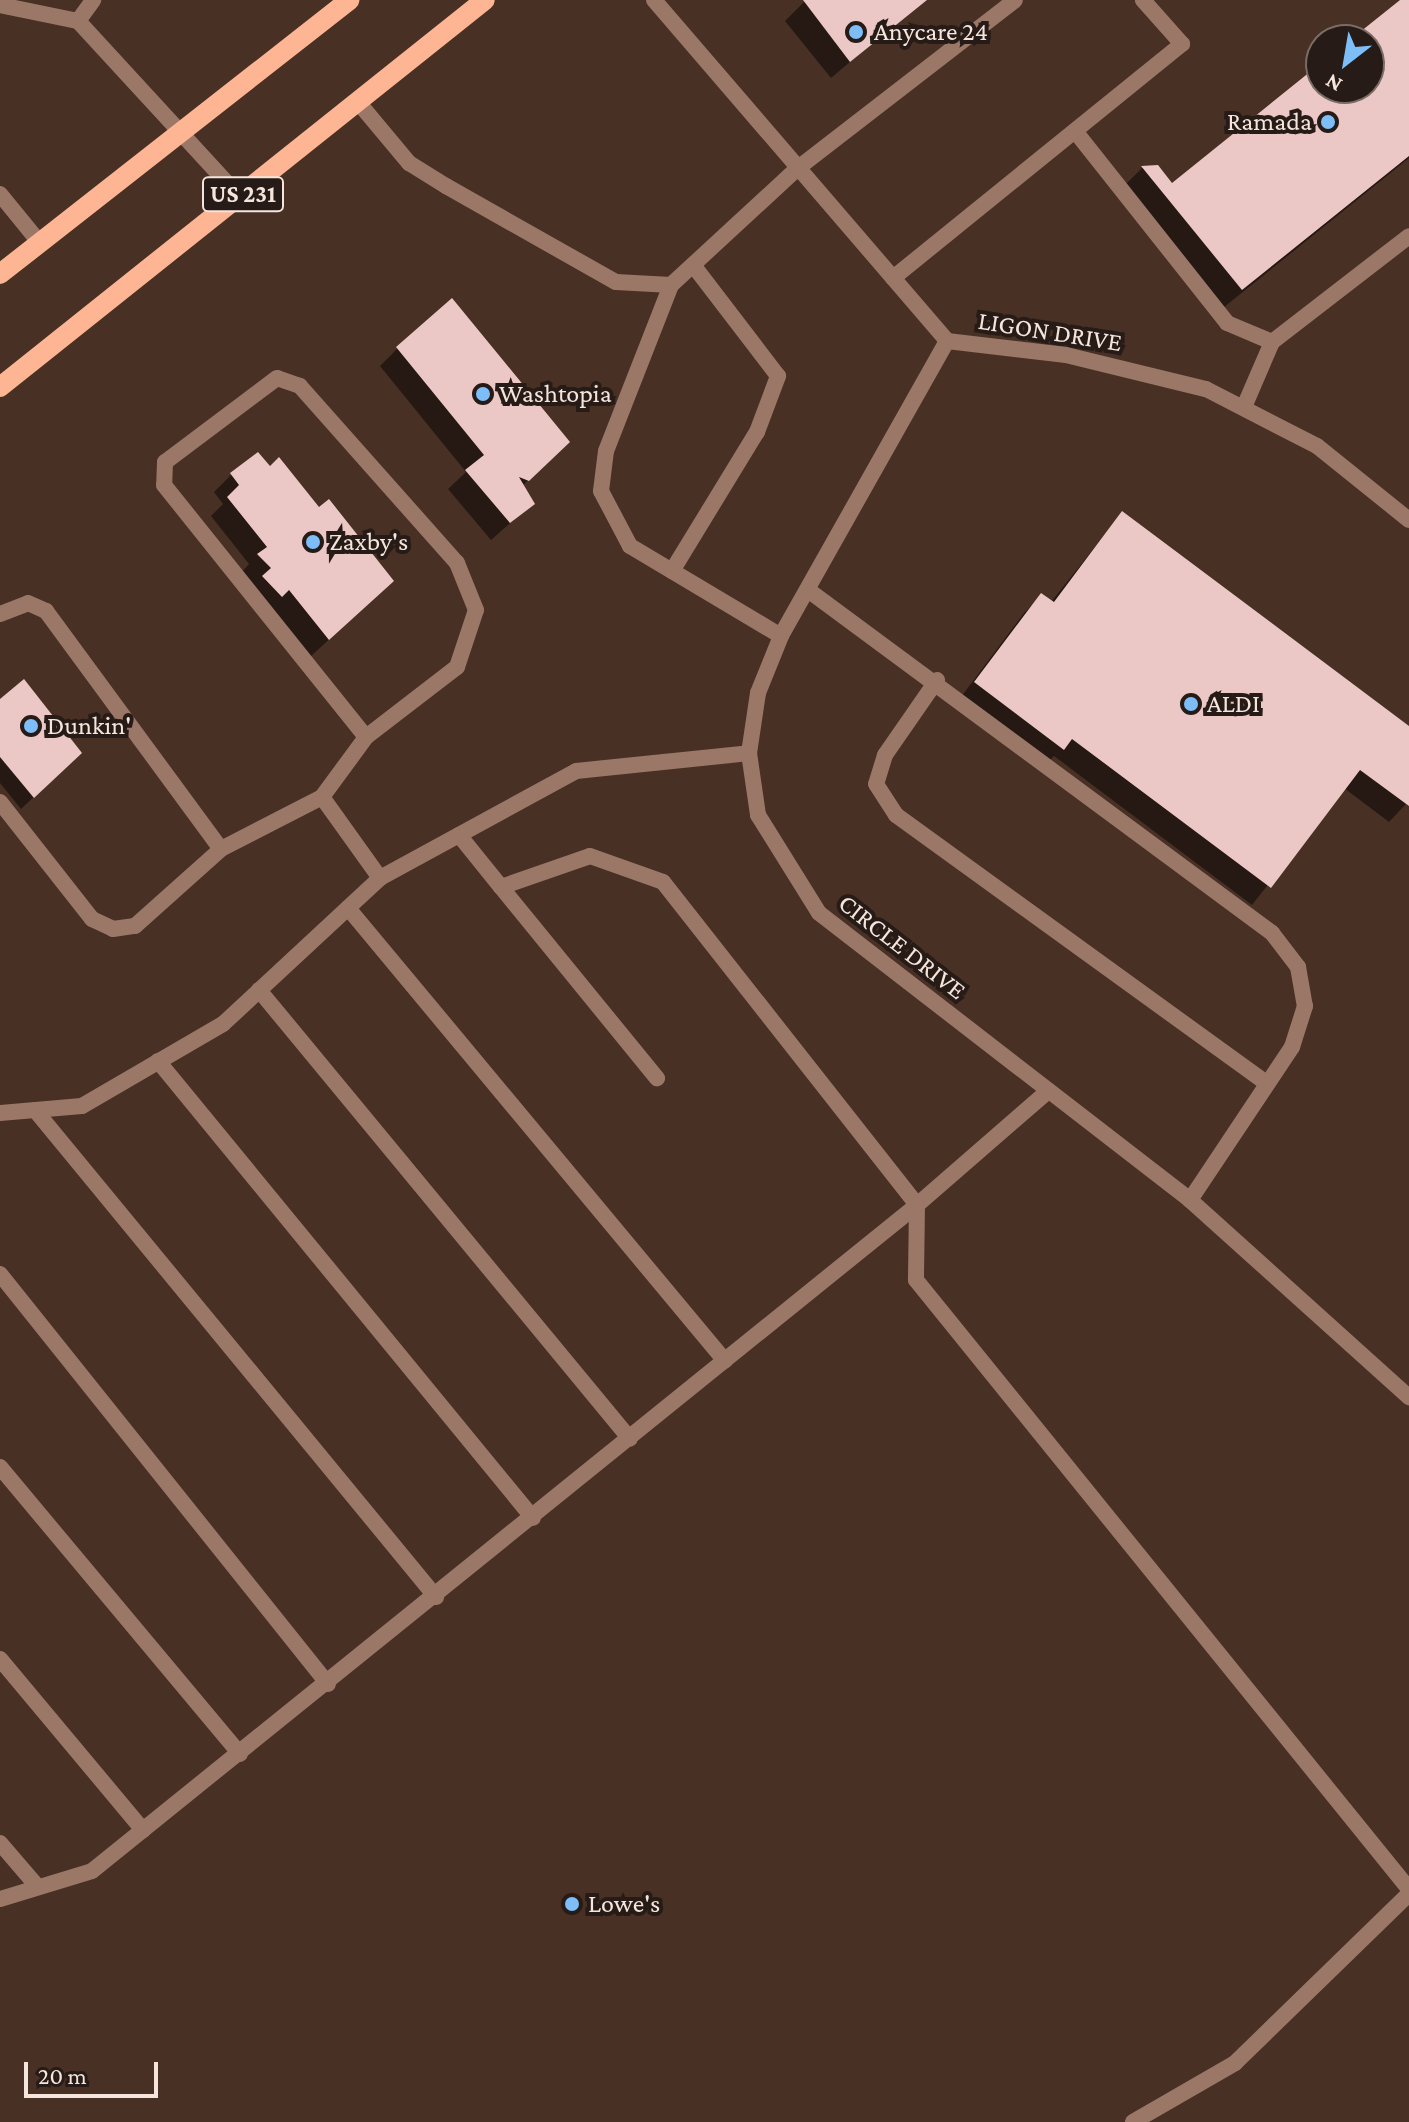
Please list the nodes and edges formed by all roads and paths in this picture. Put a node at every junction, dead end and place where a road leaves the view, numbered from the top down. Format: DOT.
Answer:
graph roads {
  1 [pos="93,0"];
  2 [pos="350,0"];
  3 [pos="485,0"];
  4 [pos="654,0"];
  5 [pos="1143,0"];
  6 [pos="1017,1"];
  7 [pos="0,5"];
  8 [pos="78,21"];
  9 [pos="358,102"];
  10 [pos="1075,131"];
  11 [pos="183,133"];
  12 [pos="798,168"];
  13 [pos="0,194"];
  14 [pos="240,197"];
  15 [pos="1409,236"];
  16 [pos="40,243"];
  17 [pos="693,265"];
  18 [pos="0,274"];
  19 [pos="893,278"];
  20 [pos="671,285"];
  21 [pos="947,341"];
  22 [pos="1272,342"];
  23 [pos="0,387"];
  24 [pos="1244,407"];
  25 [pos="1409,520"];
  26 [pos="672,571"];
  27 [pos="808,590"];
  28 [pos="0,614"];
  29 [pos="781,636"];
  30 [pos="937,680"];
  31 [pos="366,737"];
  32 [pos="749,753"];
  33 [pos="322,797"];
  34 [pos="0,802"];
  35 [pos="459,835"];
  36 [pos="221,849"];
  37 [pos="380,878"];
  38 [pos="501,887"];
  39 [pos="348,908"];
  40 [pos="259,990"];
  41 [pos="158,1061"];
  42 [pos="657,1078"];
  43 [pos="1267,1084"];
  44 [pos="1048,1091"];
  45 [pos="35,1110"];
  46 [pos="0,1113"];
  47 [pos="1190,1200"];
  48 [pos="917,1205"];
  49 [pos="0,1274"];
  50 [pos="725,1361"];
  51 [pos="1409,1397"];
  52 [pos="630,1439"];
  53 [pos="0,1467"];
  54 [pos="533,1518"];
  55 [pos="436,1597"];
  56 [pos="0,1659"];
  57 [pos="328,1684"];
  58 [pos="240,1754"];
  59 [pos="143,1830"];
  60 [pos="0,1843"];
  61 [pos="37,1886"];
  62 [pos="1409,1892"];
  63 [pos="0,1899"];
  64 [pos="1133,2122"];
  1 -- 8 [label="street"];
  2 -- 11 [label="main road"];
  3 -- 9 [label="main road, US 231"];
  4 -- 12 [label="street, LIGON DRIVE"];
  5 -- 10 [label="street"];
  6 -- 12 [label="street"];
  7 -- 8 [label="street"];
  8 -- 11 [label="street"];
  9 -- 14 [label="main road, US 231"];
  9 -- 20 [label="street"];
  10 -- 19 [label="street"];
  10 -- 22 [label="street"];
  11 -- 14 [label="street"];
  11 -- 16 [label="main road"];
  12 -- 17 [label="street"];
  12 -- 19 [label="street, LIGON DRIVE"];
  13 -- 16 [label="street"];
  14 -- 23 [label="main road, US 231"];
  15 -- 22 [label="street"];
  16 -- 18 [label="main road"];
  17 -- 20 [label="street"];
  17 -- 26 [label="street"];
  19 -- 21 [label="street, LIGON DRIVE"];
  20 -- 26 [label="street"];
  21 -- 24 [label="street, LIGON DRIVE"];
  21 -- 27 [label="street, CIRCLE DRIVE"];
  22 -- 24 [label="street"];
  24 -- 25 [label="street, LIGON DRIVE"];
  26 -- 29 [label="street"];
  27 -- 29 [label="street, CIRCLE DRIVE"];
  27 -- 30 [label="street"];
  28 -- 36 [label="street"];
  29 -- 32 [label="street, CIRCLE DRIVE"];
  30 -- 43 [label="street"];
  30 -- 43 [label="street"];
  31 -- 31 [label="street"];
  31 -- 33 [label="street"];
  32 -- 35 [label="street"];
  32 -- 44 [label="street, CIRCLE DRIVE"];
  33 -- 36 [label="street"];
  33 -- 37 [label="street"];
  34 -- 36 [label="street"];
  35 -- 37 [label="street"];
  35 -- 38 [label="street"];
  37 -- 39 [label="street"];
  38 -- 42 [label="street"];
  38 -- 48 [label="street"];
  39 -- 40 [label="street"];
  39 -- 50 [label="street"];
  40 -- 41 [label="street"];
  40 -- 52 [label="street"];
  41 -- 45 [label="street"];
  41 -- 54 [label="street"];
  43 -- 47 [label="street"];
  44 -- 47 [label="street, CIRCLE DRIVE"];
  44 -- 48 [label="street"];
  45 -- 46 [label="street"];
  45 -- 55 [label="street"];
  47 -- 51 [label="street, CIRCLE DRIVE"];
  48 -- 50 [label="street"];
  48 -- 62 [label="street"];
  49 -- 57 [label="street"];
  50 -- 52 [label="street"];
  52 -- 54 [label="street"];
  53 -- 58 [label="street"];
  54 -- 55 [label="street"];
  55 -- 57 [label="street"];
  56 -- 59 [label="street"];
  57 -- 58 [label="street"];
  58 -- 59 [label="street"];
  59 -- 61 [label="street"];
  60 -- 61 [label="street"];
  61 -- 63 [label="street"];
  62 -- 64 [label="street"];
}
